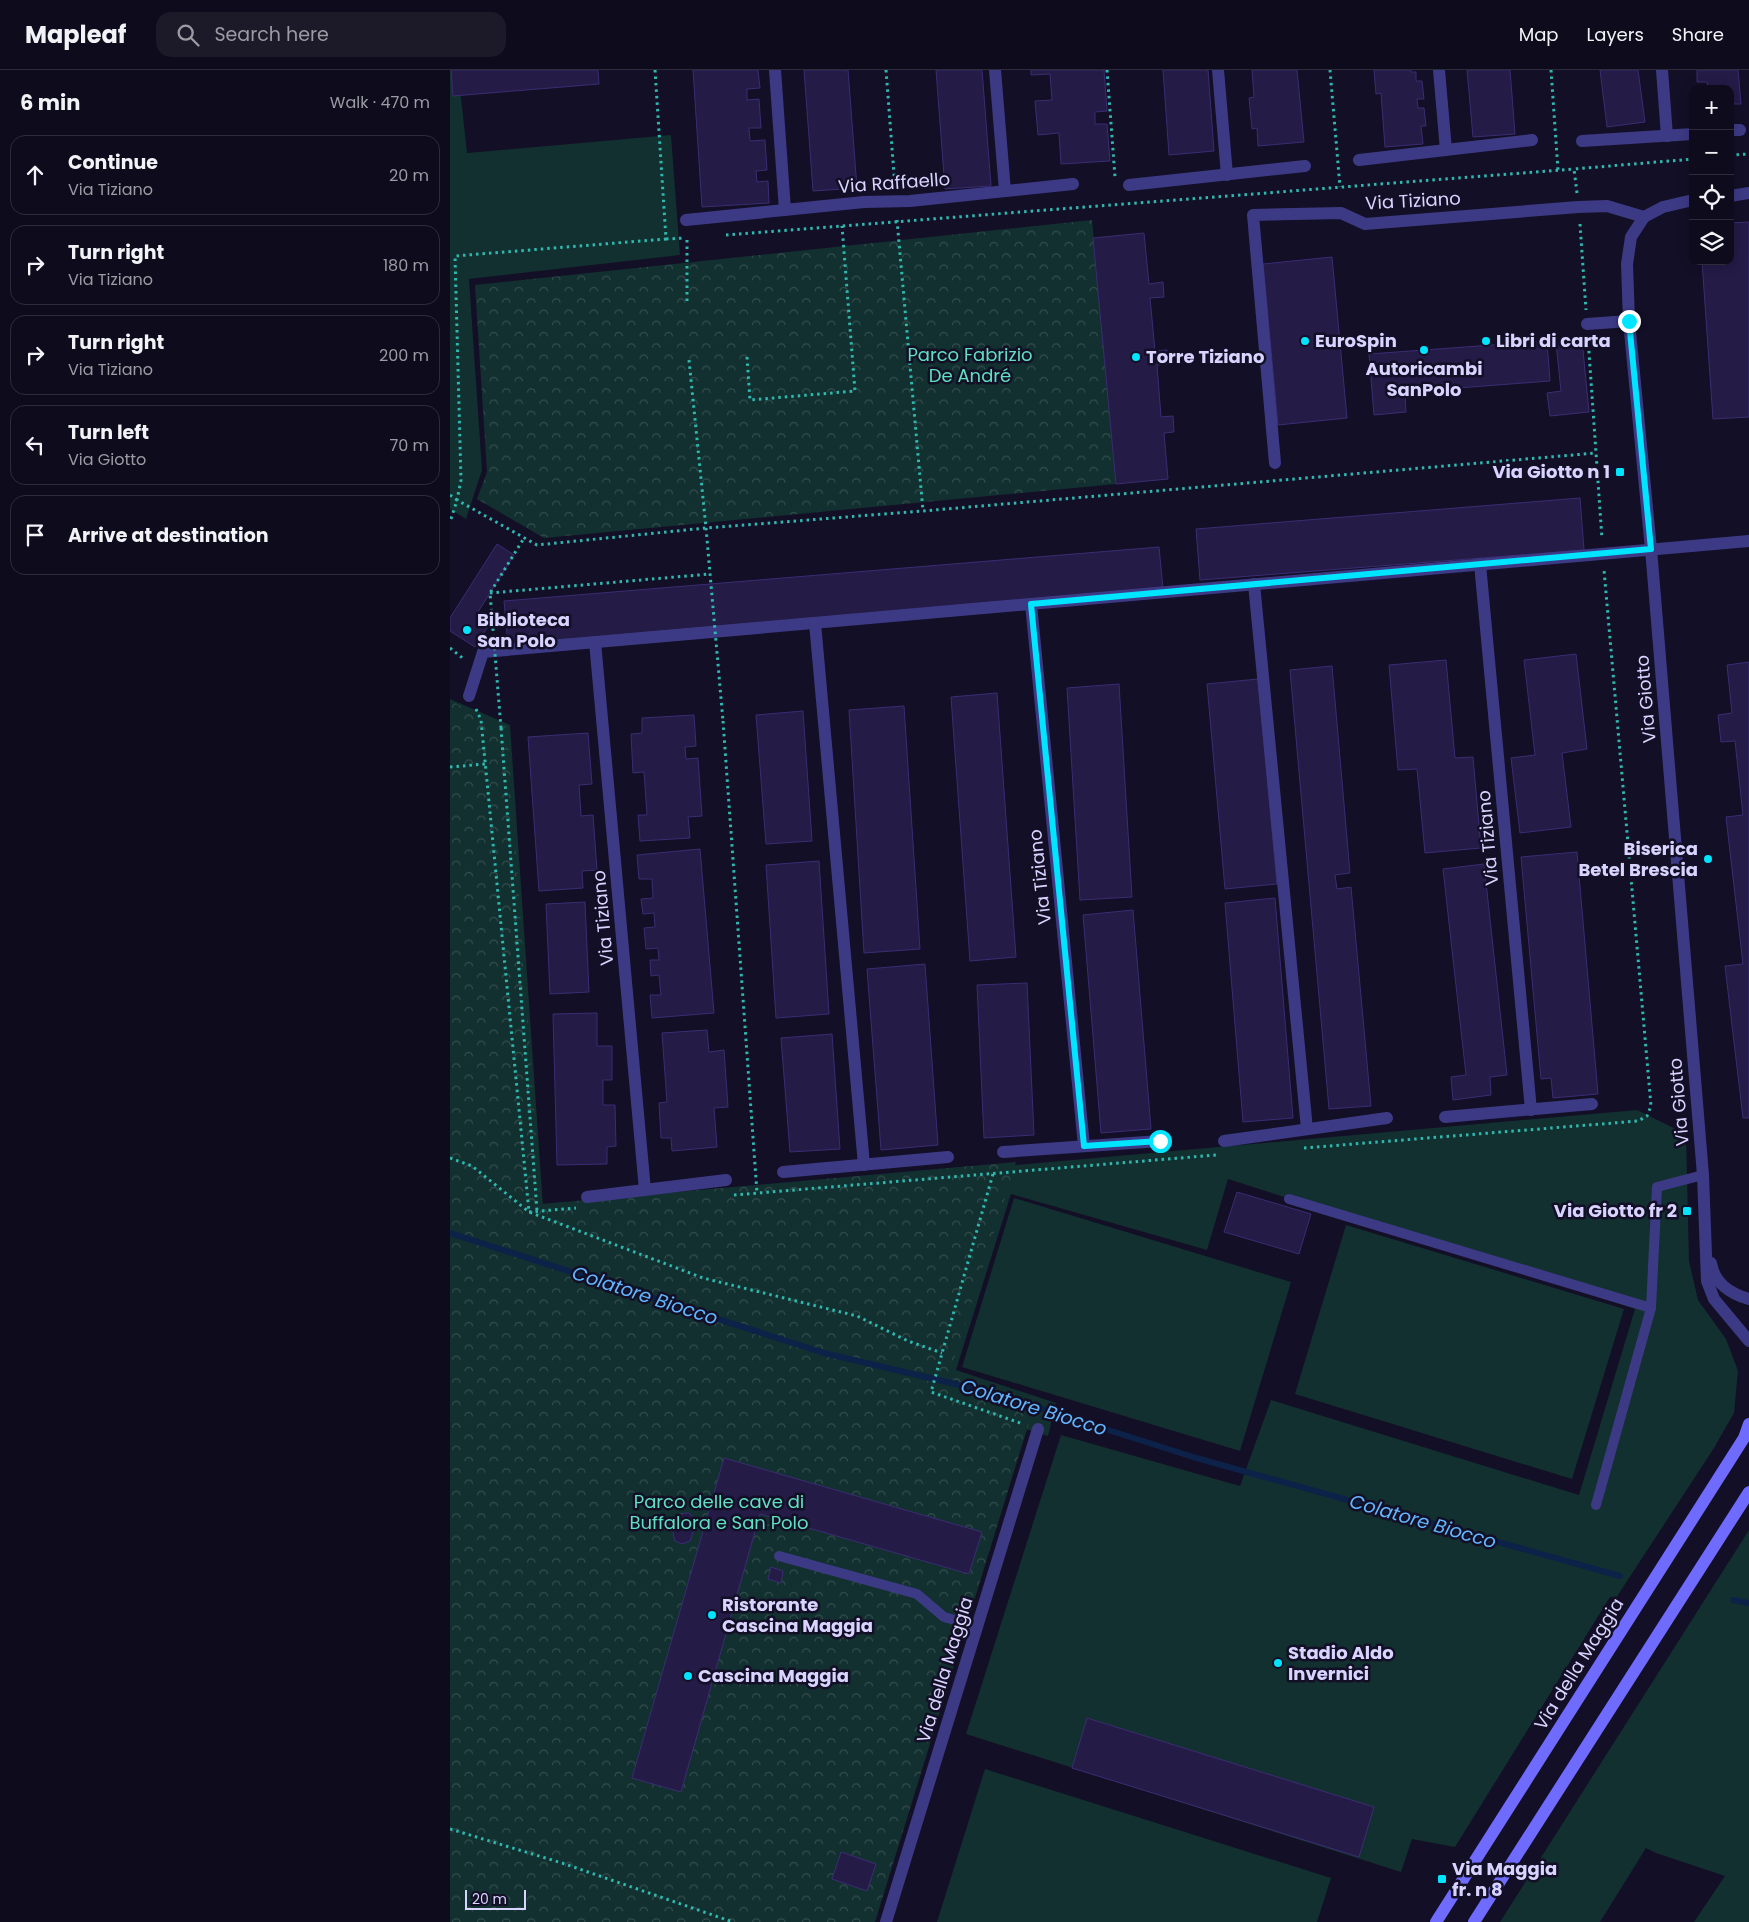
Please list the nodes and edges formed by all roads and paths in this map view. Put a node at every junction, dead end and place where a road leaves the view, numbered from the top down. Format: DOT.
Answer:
graph roads {
  1 [pos="656,70"];
  2 [pos="775,70"];
  3 [pos="886,70"];
  4 [pos="995,70"];
  5 [pos="1107,70"];
  6 [pos="1218,70"];
  7 [pos="1330,70"];
  8 [pos="1439,70"];
  9 [pos="1550,70"];
  10 [pos="1662,70"];
  11 [pos="1689,134"];
  12 [pos="1667,136"];
  13 [pos="1532,140"];
  14 [pos="1582,141"];
  15 [pos="1446,150"];
  16 [pos="1749,154"];
  17 [pos="1734,155"];
  18 [pos="1358,160"];
  19 [pos="1305,166"];
  20 [pos="1574,169"];
  21 [pos="1558,170"];
  22 [pos="1227,174"];
  23 [pos="1073,184"];
  24 [pos="1116,185"];
  25 [pos="1129,185"];
  26 [pos="1340,187"];
  27 [pos="1005,191"];
  28 [pos="1749,193"];
  29 [pos="1116,195"];
  30 [pos="1734,195"];
  31 [pos="896,201"];
  32 [pos="1689,201"];
  33 [pos="1117,204"];
  34 [pos="786,210"];
  35 [pos="1644,217"];
  36 [pos="686,220"];
  37 [pos="897,221"];
  38 [pos="842,226"];
  39 [pos="726,235"];
  40 [pos="696,237"];
  41 [pos="687,238"];
  42 [pos="666,239"];
  43 [pos="455,256"];
  44 [pos="450,257"];
  45 [pos="687,301"];
  46 [pos="1629,321"];
  47 [pos="1587,324"];
  48 [pos="747,357"];
  49 [pos="689,360"];
  50 [pos="1596,453"];
  51 [pos="1275,464"];
  52 [pos="450,495"];
  53 [pos="457,500"];
  54 [pos="923,511"];
  55 [pos="450,522"];
  56 [pos="706,528"];
  57 [pos="524,538"];
  58 [pos="1749,542"];
  59 [pos="1651,549"];
  60 [pos="1603,553"];
  61 [pos="1480,564"];
  62 [pos="710,574"];
  63 [pos="1254,584"];
  64 [pos="490,593"];
  65 [pos="1031,604"];
  66 [pos="814,623"];
  67 [pos="595,642"];
  68 [pos="469,696"];
  69 [pos="485,764"];
  70 [pos="450,767"];
  71 [pos="1592,1104"];
  72 [pos="1531,1110"];
  73 [pos="1445,1117"];
  74 [pos="1386,1118"];
  75 [pos="1307,1129"];
  76 [pos="1160,1141"];
  77 [pos="1224,1141"];
  78 [pos="1084,1146"];
  79 [pos="1300,1148"];
  80 [pos="1003,1152"];
  81 [pos="1221,1155"];
  82 [pos="948,1157"];
  83 [pos="450,1158"];
  84 [pos="864,1165"];
  85 [pos="782,1172"];
  86 [pos="993,1174"];
  87 [pos="1703,1175"];
  88 [pos="726,1180"];
  89 [pos="645,1190"];
  90 [pos="757,1193"];
  91 [pos="728,1196"];
  92 [pos="1289,1199"];
  93 [pos="586,1202"];
  94 [pos="529,1212"];
  95 [pos="537,1212"];
  96 [pos="1706,1234"];
  97 [pos="1749,1299"];
  98 [pos="1651,1308"];
  99 [pos="1749,1341"];
  100 [pos="942,1353"];
  101 [pos="1749,1424"];
  102 [pos="1038,1429"];
  103 [pos="1749,1492"];
  104 [pos="1596,1505"];
  105 [pos="779,1556"];
  106 [pos="976,1626"];
  107 [pos="450,1829"];
  108 [pos="733,1922"];
  109 [pos="886,1922"];
  110 [pos="1436,1922"];
  111 [pos="1474,1922"];
  1 -- 42 [label="path"];
  2 -- 34 [label="street"];
  3 -- 31 [label="path"];
  4 -- 27 [label="street"];
  5 -- 24 [label="path"];
  6 -- 22 [label="street"];
  7 -- 26 [label="path"];
  8 -- 15 [label="street"];
  9 -- 21 [label="path"];
  10 -- 12 [label="street"];
  11 -- 12 [label="street"];
  12 -- 14 [label="street"];
  13 -- 15 [label="street"];
  15 -- 18 [label="street"];
  16 -- 17 [label="path"];
  19 -- 22 [label="street"];
  20 -- 21 [label="path"];
  21 -- 26 [label="path"];
  22 -- 25 [label="street"];
  23 -- 27 [label="street, Via Raffaello"];
  26 -- 33 [label="path"];
  27 -- 31 [label="street, Via Raffaello"];
  28 -- 30 [label="street"];
  29 -- 33 [label="path"];
  31 -- 34 [label="street, Via Raffaello"];
  31 -- 37 [label="path"];
  32 -- 35 [label="street"];
  33 -- 37 [label="path"];
  34 -- 36 [label="street, Via Raffaello"];
  35 -- 46 [label="street, Via Giotto"];
  35 -- 51 [label="street, Via Tiziano"];
  37 -- 38 [label="path"];
  37 -- 54 [label="path"];
  38 -- 39 [label="path"];
  38 -- 48 [label="path"];
  40 -- 41 [label="path"];
  41 -- 42 [label="path"];
  41 -- 45 [label="path"];
  42 -- 43 [label="path"];
  43 -- 44 [label="path"];
  43 -- 53 [label="path"];
  46 -- 47 [label="street"];
  46 -- 59 [label="street, Via Giotto"];
  49 -- 56 [label="path"];
  50 -- 54 [label="path"];
  52 -- 53 [label="path"];
  53 -- 55 [label="path"];
  53 -- 57 [label="path"];
  54 -- 56 [label="path"];
  56 -- 57 [label="path"];
  56 -- 62 [label="path, bridge"];
  57 -- 64 [label="path, bridge"];
  58 -- 59 [label="street"];
  59 -- 60 [label="street"];
  59 -- 87 [label="street, Via Giotto"];
  60 -- 61 [label="street"];
  60 -- 79 [label="path"];
  61 -- 63 [label="street"];
  61 -- 72 [label="street, Via Tiziano"];
  62 -- 64 [label="path"];
  62 -- 90 [label="path, bridge"];
  63 -- 65 [label="street"];
  63 -- 75 [label="street"];
  64 -- 95 [label="path, bridge"];
  65 -- 66 [label="street"];
  65 -- 78 [label="street, Via Tiziano"];
  66 -- 67 [label="street"];
  66 -- 84 [label="street"];
  67 -- 68 [label="street"];
  67 -- 89 [label="street, Via Tiziano"];
  68 -- 69 [label="path"];
  69 -- 70 [label="path"];
  69 -- 94 [label="path"];
  71 -- 72 [label="street"];
  72 -- 73 [label="street"];
  74 -- 75 [label="street"];
  75 -- 77 [label="street"];
  76 -- 78 [label="street"];
  78 -- 80 [label="street"];
  81 -- 86 [label="path"];
  82 -- 84 [label="street"];
  83 -- 94 [label="path"];
  84 -- 85 [label="street"];
  86 -- 90 [label="path"];
  86 -- 100 [label="path"];
  87 -- 96 [label="street, Via Giotto"];
  87 -- 98 [label="lane"];
  88 -- 89 [label="street"];
  89 -- 93 [label="street"];
  90 -- 91 [label="path"];
  92 -- 98 [label="lane"];
  93 -- 95 [label="path"];
  94 -- 95 [label="path"];
  94 -- 100 [label="path"];
  96 -- 97 [label="street, Via Giotto"];
  96 -- 99 [label="street, Via Giotto"];
  98 -- 104 [label="lane"];
  100 -- 102 [label="path"];
  101 -- 110 [label="street, Via della Maggia"];
  102 -- 106 [label="street, Via della Maggia"];
  103 -- 111 [label="street"];
  105 -- 106 [label="lane"];
  106 -- 109 [label="street, Via della Maggia"];
  107 -- 108 [label="path"];
}
